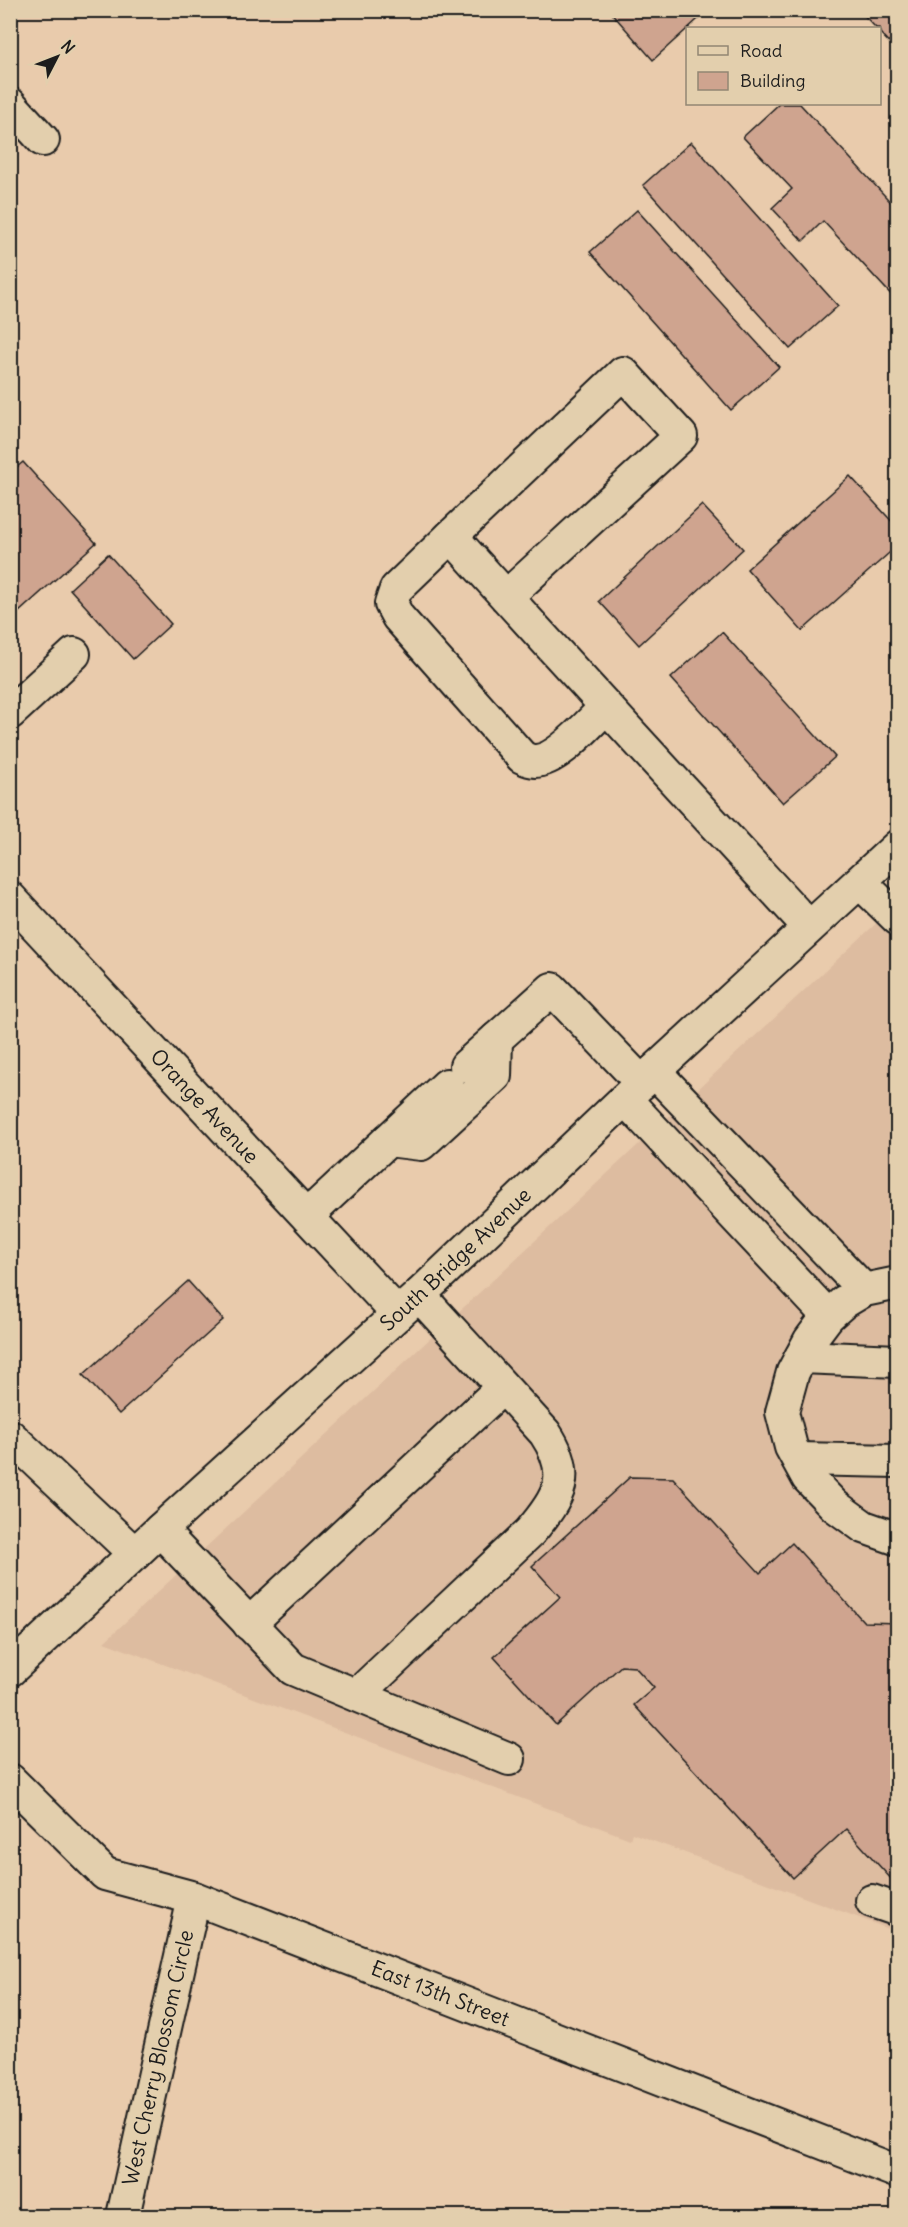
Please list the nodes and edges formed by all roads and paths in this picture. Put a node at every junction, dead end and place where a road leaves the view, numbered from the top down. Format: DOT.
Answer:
graph roads {
  1 [pos="10,104"];
  2 [pos="43,140"];
  3 [pos="451,536"];
  4 [pos="506,597"];
  5 [pos="74,654"];
  6 [pos="606,707"];
  7 [pos="10,713"];
  8 [pos="897,846"];
  9 [pos="860,882"];
  10 [pos="10,898"];
  11 [pos="897,919"];
  12 [pos="809,927"];
  13 [pos="496,1039"];
  14 [pos="640,1084"];
  15 [pos="388,1140"];
  16 [pos="307,1216"];
  17 [pos="897,1283"];
  18 [pos="864,1290"];
  19 [pos="408,1304"];
  20 [pos="828,1316"];
  21 [pos="801,1357"];
  22 [pos="897,1361"];
  23 [pos="502,1388"];
  24 [pos="10,1436"];
  25 [pos="798,1459"];
  26 [pos="897,1461"];
  27 [pos="160,1530"];
  28 [pos="897,1539"];
  29 [pos="135,1554"];
  30 [pos="249,1624"];
  31 [pos="10,1670"];
  32 [pos="357,1695"];
  33 [pos="509,1759"];
  34 [pos="10,1780"];
  35 [pos="194,1898"];
  36 [pos="897,2172"];
  37 [pos="123,2217"];
  1 -- 2 [label="street"];
  3 -- 4 [label="street"];
  3 -- 4 [label="street"];
  3 -- 6 [label="street"];
  4 -- 6 [label="street"];
  5 -- 7 [label="street"];
  6 -- 12 [label="street"];
  8 -- 9 [label="street, South Bridge Avenue"];
  9 -- 11 [label="street"];
  9 -- 12 [label="street, South Bridge Avenue"];
  10 -- 16 [label="street, Orange Avenue"];
  12 -- 14 [label="street, South Bridge Avenue"];
  13 -- 14 [label="street"];
  13 -- 15 [label="street"];
  13 -- 15 [label="street"];
  14 -- 18 [label="street"];
  14 -- 19 [label="street, South Bridge Avenue"];
  14 -- 20 [label="street"];
  15 -- 16 [label="street"];
  16 -- 19 [label="street, Orange Avenue"];
  17 -- 18 [label="street"];
  18 -- 20 [label="street"];
  19 -- 23 [label="street, Orange Avenue"];
  19 -- 27 [label="street, South Bridge Avenue"];
  20 -- 21 [label="street"];
  21 -- 22 [label="street"];
  21 -- 25 [label="street"];
  23 -- 30 [label="street"];
  23 -- 32 [label="street, Orange Avenue"];
  24 -- 29 [label="street"];
  25 -- 26 [label="street"];
  25 -- 28 [label="street"];
  27 -- 29 [label="street, South Bridge Avenue"];
  27 -- 30 [label="street"];
  29 -- 31 [label="street, South Bridge Avenue"];
  30 -- 32 [label="street"];
  32 -- 33 [label="street"];
  34 -- 35 [label="street, East 13th Street"];
  35 -- 36 [label="street, East 13th Street"];
  35 -- 37 [label="street, West Cherry Blossom Circle"];
}
